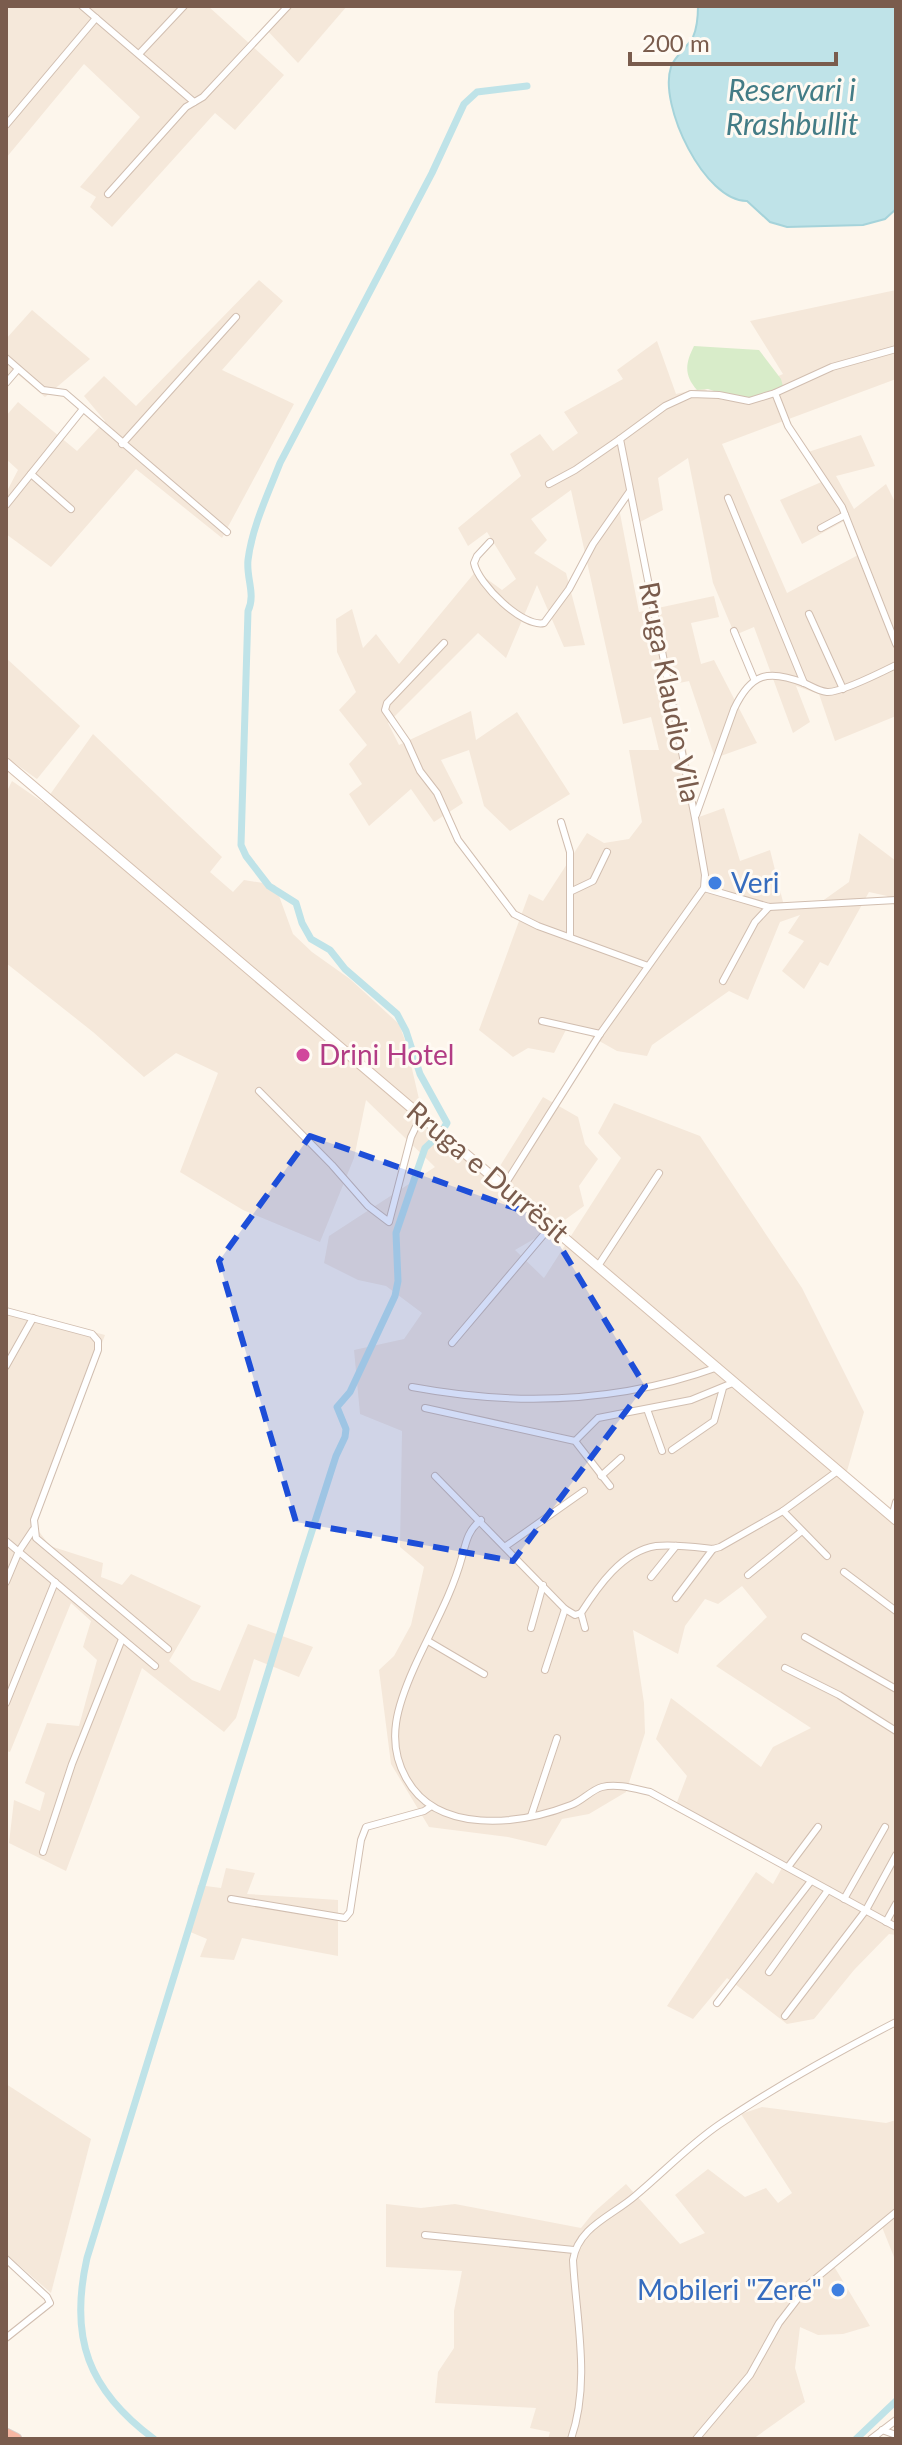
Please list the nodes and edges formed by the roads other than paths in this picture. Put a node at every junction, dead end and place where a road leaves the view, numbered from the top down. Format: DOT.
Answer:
graph roads {
  1 [pos="83,6"];
  2 [pos="184,6"];
  3 [pos="288,6"];
  4 [pos="96,18"];
  5 [pos="139,54"];
  6 [pos="194,102"];
  7 [pos="6,125"];
  8 [pos="108,194"];
  9 [pos="236,317"];
  10 [pos="896,349"];
  11 [pos="6,358"];
  12 [pos="18,369"];
  13 [pos="6,383"];
  14 [pos="775,393"];
  15 [pos="83,409"];
  16 [pos="620,439"];
  17 [pos="122,444"];
  18 [pos="31,474"];
  19 [pos="549,484"];
  20 [pos="630,491"];
  21 [pos="728,498"];
  22 [pos="6,505"];
  23 [pos="71,509"];
  24 [pos="845,515"];
  25 [pos="821,528"];
  26 [pos="227,532"];
  27 [pos="490,542"];
  28 [pos="809,614"];
  29 [pos="734,631"];
  30 [pos="444,643"];
  31 [pos="896,644"];
  32 [pos="896,665"];
  33 [pos="754,679"];
  34 [pos="804,683"];
  35 [pos="843,689"];
  36 [pos="6,763"];
  37 [pos="695,818"];
  38 [pos="561,822"];
  39 [pos="607,852"];
  40 [pos="704,888"];
  41 [pos="572,891"];
  42 [pos="896,900"];
  43 [pos="769,907"];
  44 [pos="570,936"];
  45 [pos="648,966"];
  46 [pos="723,981"];
  47 [pos="542,1021"];
  48 [pos="600,1034"];
  49 [pos="259,1091"];
  50 [pos="422,1116"];
  51 [pos="659,1173"];
  52 [pos="504,1186"];
  53 [pos="551,1226"];
  54 [pos="598,1266"];
  55 [pos="6,1311"];
  56 [pos="33,1318"];
  57 [pos="452,1343"];
  58 [pos="6,1366"];
  59 [pos="718,1367"];
  60 [pos="735,1382"];
  61 [pos="412,1387"];
  62 [pos="723,1388"];
  63 [pos="425,1408"];
  64 [pos="647,1409"];
  65 [pos="575,1441"];
  66 [pos="672,1450"];
  67 [pos="662,1451"];
  68 [pos="621,1458"];
  69 [pos="839,1470"];
  70 [pos="435,1476"];
  71 [pos="601,1476"];
  72 [pos="610,1486"];
  73 [pos="584,1491"];
  74 [pos="896,1502"];
  75 [pos="783,1511"];
  76 [pos="894,1518"];
  77 [pos="481,1520"];
  78 [pos="33,1530"];
  79 [pos="802,1531"];
  80 [pos="6,1541"];
  81 [pos="506,1546"];
  82 [pos="676,1546"];
  83 [pos="713,1549"];
  84 [pos="19,1551"];
  85 [pos="827,1556"];
  86 [pos="844,1572"];
  87 [pos="748,1575"];
  88 [pos="651,1577"];
  89 [pos="6,1582"];
  90 [pos="55,1582"];
  91 [pos="543,1585"];
  92 [pos="676,1598"];
  93 [pos="565,1609"];
  94 [pos="896,1611"];
  95 [pos="581,1613"];
  96 [pos="531,1628"];
  97 [pos="585,1628"];
  98 [pos="805,1637"];
  99 [pos="122,1639"];
  100 [pos="428,1641"];
  101 [pos="168,1649"];
  102 [pos="155,1666"];
  103 [pos="785,1668"];
  104 [pos="545,1670"];
  105 [pos="484,1674"];
  106 [pos="896,1689"];
  107 [pos="6,1703"];
  108 [pos="896,1731"];
  109 [pos="557,1738"];
  110 [pos="430,1807"];
  111 [pos="531,1816"];
  112 [pos="818,1827"];
  113 [pos="885,1827"];
  114 [pos="43,1852"];
  115 [pos="896,1855"];
  116 [pos="788,1867"];
  117 [pos="811,1881"];
  118 [pos="828,1890"];
  119 [pos="231,1899"];
  120 [pos="844,1899"];
  121 [pos="896,1904"];
  122 [pos="866,1910"];
  123 [pos="886,1922"];
  124 [pos="896,1927"];
  125 [pos="769,1972"];
  126 [pos="717,2003"];
  127 [pos="785,2016"];
  128 [pos="896,2022"];
  129 [pos="896,2212"];
  130 [pos="425,2235"];
  131 [pos="574,2250"];
  132 [pos="6,2259"];
  133 [pos="6,2338"];
  134 [pos="896,2420"];
  135 [pos="882,2430"];
  136 [pos="6,2434"];
  137 [pos="896,2435"];
  138 [pos="16,2439"];
  139 [pos="571,2439"];
  140 [pos="696,2439"];
  141 [pos="871,2439"];
  1 -- 4 [label="street"];
  2 -- 5 [label="street"];
  3 -- 6 [label="street"];
  4 -- 5 [label="street"];
  4 -- 7 [label="street"];
  5 -- 6 [label="street"];
  6 -- 8 [label="street"];
  9 -- 17 [label="street"];
  10 -- 14 [label="street"];
  11 -- 12 [label="street"];
  12 -- 13 [label="street"];
  12 -- 15 [label="street"];
  14 -- 16 [label="street"];
  14 -- 24 [label="street"];
  15 -- 17 [label="street"];
  15 -- 18 [label="street"];
  16 -- 19 [label="street"];
  16 -- 20 [label="street, Rruga Klaudio Vila"];
  17 -- 26 [label="street"];
  18 -- 22 [label="street"];
  18 -- 23 [label="street"];
  20 -- 27 [label="street"];
  20 -- 37 [label="street, Rruga Klaudio Vila"];
  21 -- 34 [label="street"];
  24 -- 25 [label="street"];
  24 -- 31 [label="street"];
  28 -- 35 [label="street"];
  29 -- 33 [label="street"];
  30 -- 44 [label="street"];
  32 -- 35 [label="street"];
  33 -- 34 [label="street"];
  33 -- 37 [label="street"];
  34 -- 35 [label="street"];
  36 -- 50 [label="main road, Rruga e Durrësit"];
  37 -- 40 [label="street, Rruga Klaudio Vila"];
  38 -- 41 [label="street"];
  39 -- 41 [label="street"];
  40 -- 43 [label="street"];
  40 -- 45 [label="street"];
  41 -- 44 [label="street"];
  42 -- 43 [label="street"];
  43 -- 46 [label="street"];
  44 -- 45 [label="street"];
  45 -- 48 [label="street"];
  47 -- 48 [label="street"];
  48 -- 52 [label="street"];
  49 -- 50 [label="street"];
  50 -- 52 [label="main road, Rruga e Durrësit"];
  51 -- 54 [label="street"];
  52 -- 53 [label="main road, Rruga e Durrësit"];
  53 -- 54 [label="main road, Rruga e Durrësit"];
  53 -- 57 [label="street"];
  54 -- 59 [label="main road, Rruga e Durrësit"];
  55 -- 56 [label="street"];
  56 -- 58 [label="street"];
  56 -- 78 [label="street"];
  59 -- 60 [label="main road, Rruga e Durrësit"];
  59 -- 61 [label="street"];
  60 -- 62 [label="street"];
  60 -- 69 [label="main road, Rruga e Durrësit"];
  62 -- 64 [label="street"];
  62 -- 66 [label="street"];
  63 -- 65 [label="street"];
  64 -- 65 [label="street"];
  64 -- 67 [label="street"];
  65 -- 71 [label="street"];
  68 -- 71 [label="street"];
  69 -- 75 [label="street"];
  69 -- 76 [label="main road, Rruga e Durrësit"];
  70 -- 77 [label="street"];
  71 -- 72 [label="street"];
  73 -- 81 [label="street"];
  74 -- 76 [label="street"];
  75 -- 79 [label="street"];
  75 -- 83 [label="street"];
  77 -- 81 [label="street"];
  77 -- 100 [label="street"];
  78 -- 84 [label="street"];
  78 -- 101 [label="street"];
  79 -- 85 [label="street"];
  79 -- 87 [label="street"];
  80 -- 84 [label="street"];
  81 -- 91 [label="street"];
  82 -- 83 [label="street"];
  82 -- 88 [label="street"];
  82 -- 95 [label="street"];
  83 -- 92 [label="street"];
  84 -- 89 [label="street"];
  84 -- 90 [label="street"];
  86 -- 94 [label="street"];
  90 -- 99 [label="street"];
  90 -- 107 [label="street"];
  91 -- 93 [label="street"];
  91 -- 96 [label="street"];
  93 -- 95 [label="street"];
  93 -- 104 [label="street"];
  95 -- 97 [label="street"];
  98 -- 106 [label="street"];
  99 -- 102 [label="street"];
  99 -- 114 [label="street"];
  100 -- 105 [label="street"];
  100 -- 110 [label="street"];
  103 -- 108 [label="street"];
  109 -- 111 [label="street"];
  110 -- 111 [label="street"];
  110 -- 119 [label="street"];
  111 -- 116 [label="street"];
  112 -- 116 [label="street"];
  113 -- 120 [label="street"];
  115 -- 122 [label="street"];
  116 -- 117 [label="street"];
  117 -- 118 [label="street"];
  117 -- 126 [label="street"];
  118 -- 120 [label="street"];
  118 -- 125 [label="street"];
  120 -- 122 [label="street"];
  121 -- 123 [label="street"];
  122 -- 123 [label="street"];
  122 -- 127 [label="street"];
  123 -- 124 [label="street"];
  128 -- 131 [label="street"];
  129 -- 140 [label="street"];
  130 -- 131 [label="street"];
  131 -- 139 [label="street"];
  132 -- 133 [label="street"];
  134 -- 135 [label="street"];
  135 -- 137 [label="street"];
  135 -- 141 [label="street"];
  136 -- 138 [label="highway"];
}
